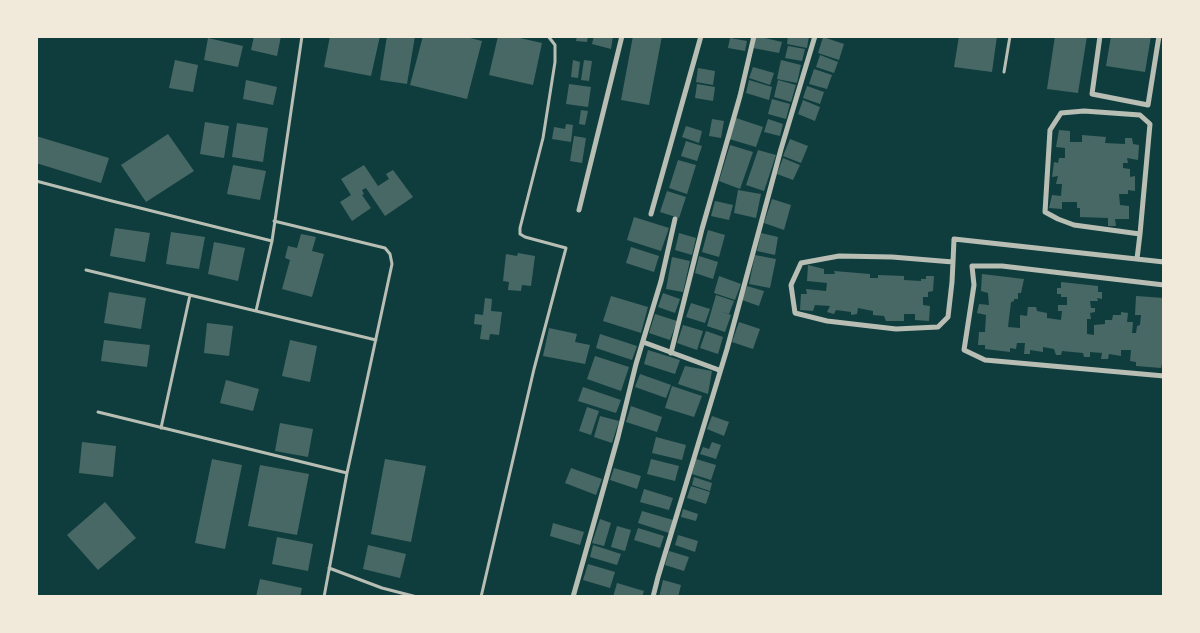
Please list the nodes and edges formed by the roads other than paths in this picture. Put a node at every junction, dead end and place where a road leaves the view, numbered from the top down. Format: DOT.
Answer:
graph roads {
  1 [pos="302,36"];
  2 [pos="548,36"];
  3 [pos="622,36"];
  4 [pos="701,36"];
  5 [pos="754,36"];
  6 [pos="815,36"];
  7 [pos="1010,36"];
  8 [pos="1100,36"];
  9 [pos="1158,36"];
  10 [pos="1004,72"];
  11 [pos="36,181"];
  12 [pos="579,210"];
  13 [pos="650,214"];
  14 [pos="675,219"];
  15 [pos="274,221"];
  16 [pos="1140,234"];
  17 [pos="272,241"];
  18 [pos="1137,259"];
  19 [pos="953,262"];
  20 [pos="1164,262"];
  21 [pos="86,270"];
  22 [pos="1164,284"];
  23 [pos="190,295"];
  24 [pos="256,311"];
  25 [pos="376,340"];
  26 [pos="643,342"];
  27 [pos="671,352"];
  28 [pos="719,370"];
  29 [pos="1164,376"];
  30 [pos="98,412"];
  31 [pos="161,428"];
  32 [pos="347,473"];
  33 [pos="329,568"];
  34 [pos="324,597"];
  35 [pos="417,597"];
  36 [pos="481,597"];
  37 [pos="573,597"];
  38 [pos="654,597"];
  1 -- 15 [label="lane"];
  2 -- 36 [label="lane"];
  3 -- 12 [label="street"];
  4 -- 13 [label="street"];
  5 -- 27 [label="street"];
  6 -- 28 [label="street"];
  7 -- 10 [label="lane"];
  8 -- 9 [label="street"];
  11 -- 17 [label="lane"];
  14 -- 26 [label="street"];
  15 -- 17 [label="lane"];
  15 -- 25 [label="lane"];
  16 -- 16 [label="street"];
  16 -- 18 [label="street"];
  17 -- 24 [label="lane"];
  18 -- 19 [label="street"];
  18 -- 20 [label="street"];
  19 -- 19 [label="street"];
  21 -- 23 [label="lane"];
  22 -- 29 [label="street"];
  23 -- 24 [label="lane"];
  23 -- 31 [label="lane"];
  24 -- 25 [label="lane"];
  25 -- 32 [label="lane"];
  26 -- 27 [label="street"];
  26 -- 37 [label="street"];
  27 -- 28 [label="street"];
  28 -- 38 [label="street"];
  30 -- 31 [label="lane"];
  31 -- 32 [label="lane"];
  32 -- 33 [label="lane"];
  33 -- 34 [label="lane"];
  33 -- 35 [label="lane"];
}
